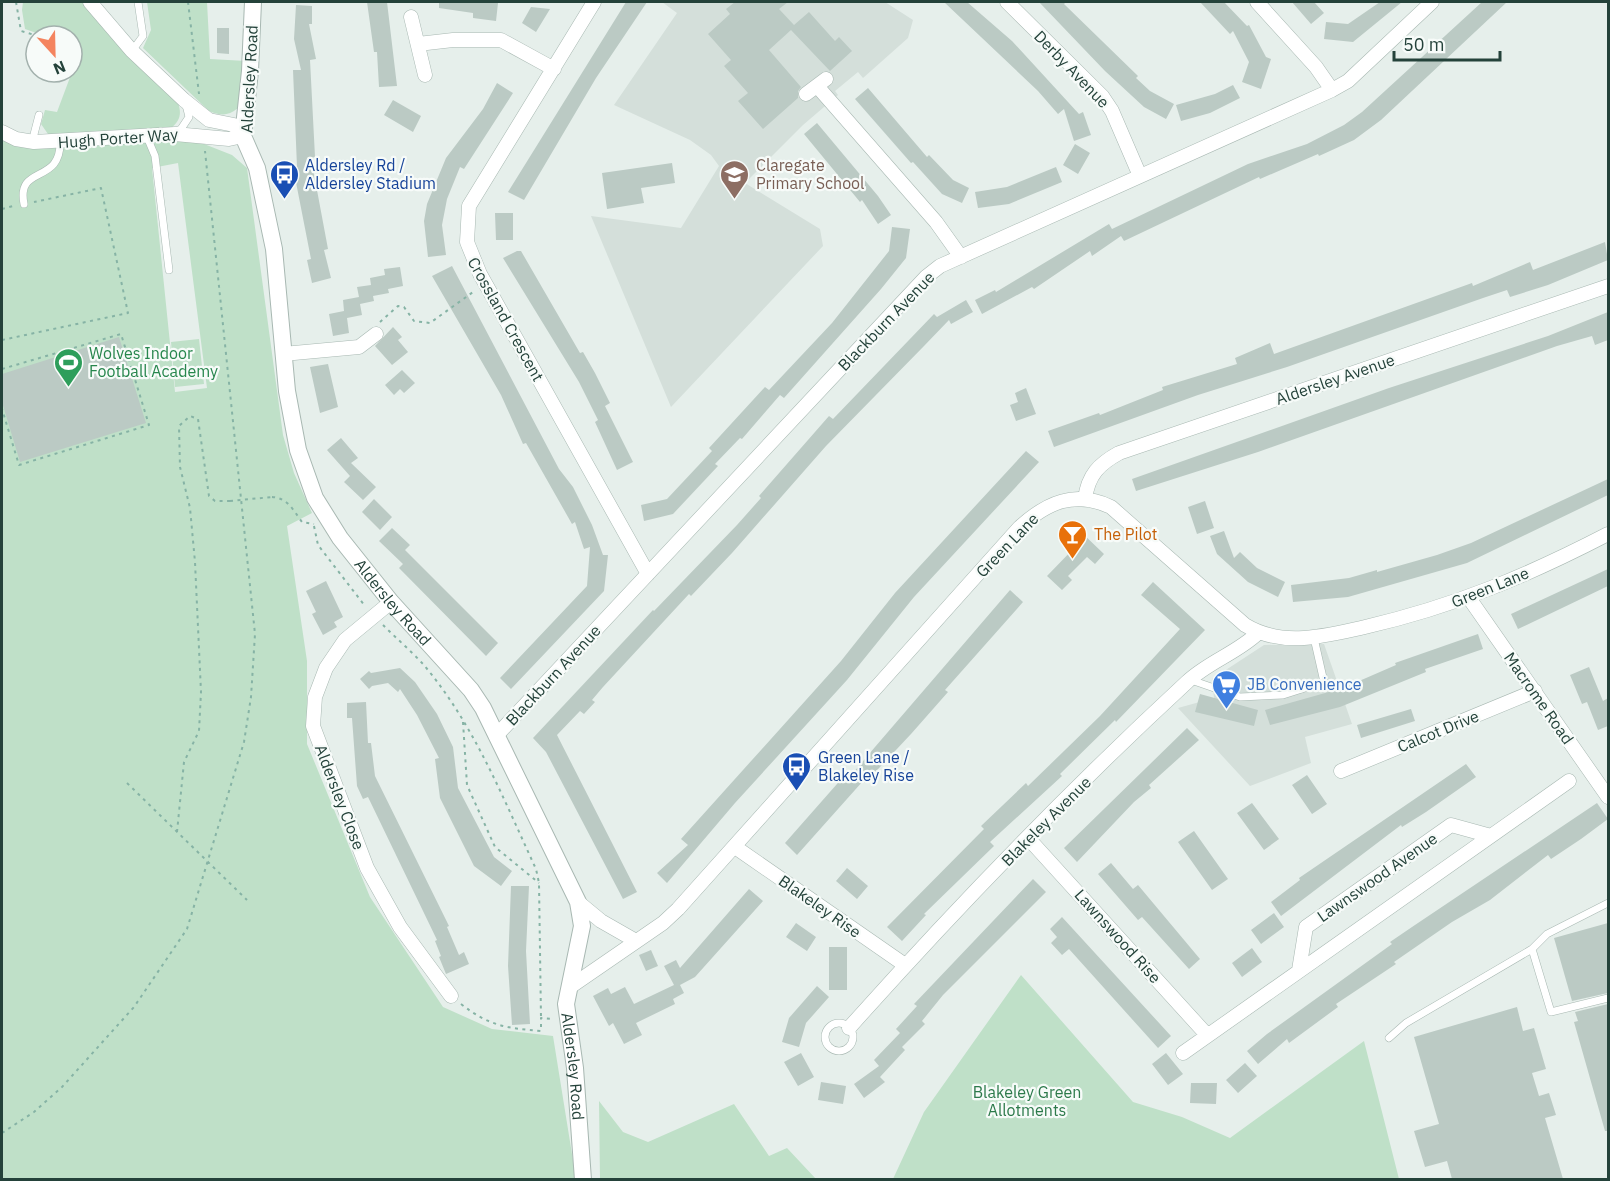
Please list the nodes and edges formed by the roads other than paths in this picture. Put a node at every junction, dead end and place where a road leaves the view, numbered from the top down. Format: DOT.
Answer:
graph roads {
  1 [pos="90,2"];
  2 [pos="138,2"];
  3 [pos="252,2"];
  4 [pos="594,2"];
  5 [pos="1007,2"];
  6 [pos="1257,2"];
  7 [pos="1432,2"];
  8 [pos="411,17"];
  9 [pos="418,44"];
  10 [pos="132,51"];
  11 [pos="554,69"];
  12 [pos="425,75"];
  13 [pos="816,86"];
  14 [pos="1332,90"];
  15 [pos="184,100"];
  16 [pos="39,115"];
  17 [pos="2,132"];
  18 [pos="172,134"];
  19 [pos="243,136"];
  20 [pos="147,137"];
  21 [pos="32,142"];
  22 [pos="60,142"];
  23 [pos="1140,176"];
  24 [pos="24,204"];
  25 [pos="961,256"];
  26 [pos="169,270"];
  27 [pos="1608,286"];
  28 [pos="376,334"];
  29 [pos="283,354"];
  30 [pos="1085,499"];
  31 [pos="1608,534"];
  32 [pos="648,574"];
  33 [pos="1469,598"];
  34 [pos="391,602"];
  35 [pos="1258,633"];
  36 [pos="1314,638"];
  37 [pos="1189,679"];
  38 [pos="1535,691"];
  39 [pos="496,736"];
  40 [pos="1341,771"];
  41 [pos="1569,781"];
  42 [pos="1608,797"];
  43 [pos="1491,836"];
  44 [pos="1028,838"];
  45 [pos="735,847"];
  46 [pos="578,902"];
  47 [pos="1608,903"];
  48 [pos="636,941"];
  49 [pos="1532,949"];
  50 [pos="905,965"];
  51 [pos="1299,970"];
  52 [pos="570,987"];
  53 [pos="451,996"];
  54 [pos="1608,998"];
  55 [pos="849,1028"];
  56 [pos="1207,1035"];
  57 [pos="1389,1038"];
  58 [pos="1183,1053"];
  59 [pos="583,1179"];
  1 -- 10 [label="street, Hugh Porter Way"];
  2 -- 10 [label="lane"];
  3 -- 19 [label="street, Aldersley Road"];
  4 -- 11 [label="street, Crossland Crescent"];
  5 -- 23 [label="street, Derby Avenue"];
  6 -- 14 [label="street"];
  7 -- 14 [label="street, Blackburn Avenue"];
  8 -- 9 [label="street"];
  9 -- 11 [label="street"];
  9 -- 12 [label="street"];
  10 -- 15 [label="street, Hugh Porter Way"];
  11 -- 32 [label="street, Crossland Crescent"];
  13 -- 25 [label="street"];
  14 -- 23 [label="street, Blackburn Avenue"];
  15 -- 18 [label="lane"];
  15 -- 19 [label="street, Hugh Porter Way"];
  16 -- 21 [label="lane"];
  17 -- 21 [label="street, Hugh Porter Way"];
  18 -- 19 [label="street, Hugh Porter Way"];
  18 -- 20 [label="street, Hugh Porter Way"];
  19 -- 29 [label="street, Aldersley Road"];
  20 -- 22 [label="street, Hugh Porter Way"];
  20 -- 26 [label="lane"];
  21 -- 22 [label="street, Hugh Porter Way"];
  22 -- 24 [label="lane"];
  23 -- 25 [label="street, Blackburn Avenue"];
  25 -- 32 [label="street, Blackburn Avenue"];
  27 -- 30 [label="street, Aldersley Avenue"];
  28 -- 29 [label="street"];
  29 -- 34 [label="street, Aldersley Road"];
  30 -- 35 [label="street, Green Lane"];
  30 -- 45 [label="street, Green Lane"];
  31 -- 33 [label="street, Green Lane"];
  32 -- 39 [label="street, Blackburn Avenue"];
  33 -- 36 [label="street, Green Lane"];
  33 -- 38 [label="street, Macrome Road"];
  34 -- 39 [label="street, Aldersley Road"];
  34 -- 53 [label="street, Aldersley Close"];
  35 -- 36 [label="street, Green Lane"];
  35 -- 37 [label="street, Blakeley Avenue"];
  36 -- 37 [label="lane"];
  37 -- 44 [label="street, Blakeley Avenue"];
  38 -- 40 [label="street, Calcot Drive"];
  38 -- 42 [label="street, Macrome Road"];
  39 -- 46 [label="street, Aldersley Road"];
  41 -- 43 [label="street, Lawnswood Avenue"];
  43 -- 51 [label="street, Lawnswood Avenue"];
  43 -- 51 [label="street, Lawnswood Avenue"];
  44 -- 50 [label="street, Blakeley Avenue"];
  44 -- 56 [label="street, Lawnswood Rise"];
  45 -- 48 [label="street, Green Lane"];
  45 -- 50 [label="street, Blakeley Rise"];
  46 -- 48 [label="street"];
  46 -- 52 [label="street, Aldersley Road"];
  47 -- 49 [label="lane"];
  48 -- 52 [label="street, Green Lane"];
  49 -- 54 [label="lane"];
  49 -- 57 [label="lane"];
  50 -- 55 [label="street, Blakeley Avenue"];
  51 -- 56 [label="street, Lawnswood Avenue"];
  52 -- 59 [label="street, Aldersley Road"];
  55 -- 55 [label="lane"];
  56 -- 58 [label="street, Lawnswood Avenue"];
}
